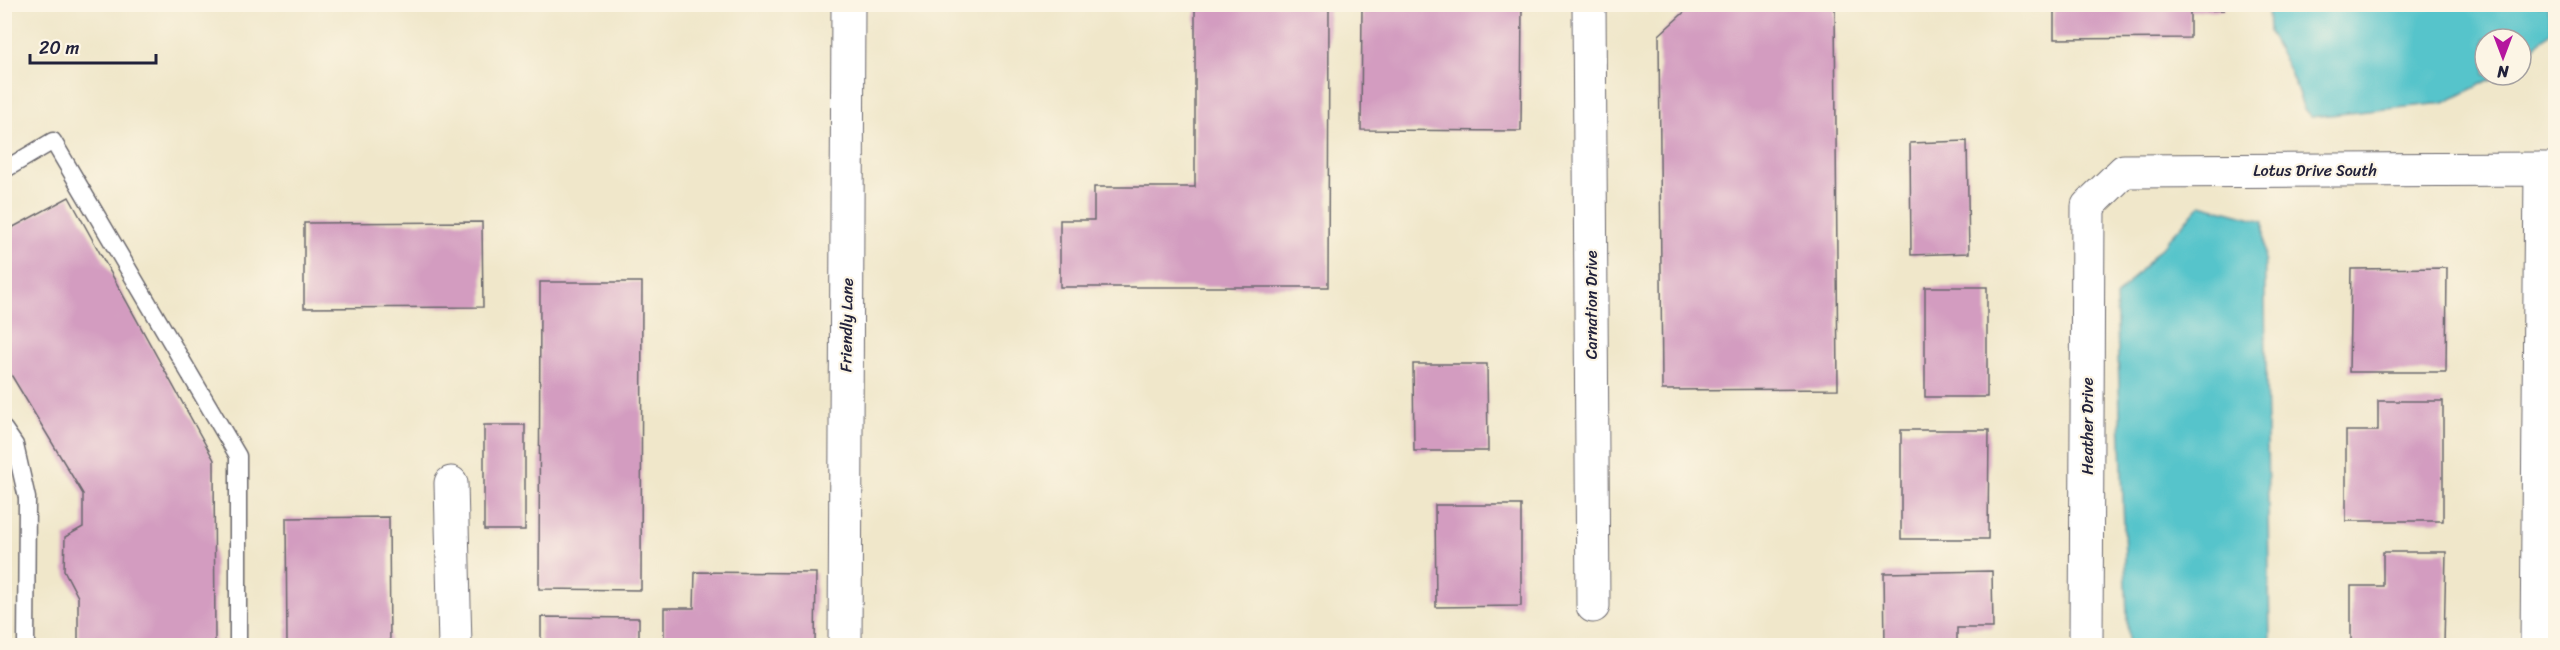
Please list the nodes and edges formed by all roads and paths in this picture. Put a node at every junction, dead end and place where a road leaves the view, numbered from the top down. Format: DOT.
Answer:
graph roads {
  1 [pos="848,4"];
  2 [pos="1589,4"];
  3 [pos="2548,169"];
  4 [pos="4,170"];
  5 [pos="2088,206"];
  6 [pos="4,429"];
  7 [pos="452,483"];
  8 [pos="1593,606"];
  9 [pos="27,645"];
  10 [pos="238,645"];
  11 [pos="455,645"];
  12 [pos="845,645"];
  13 [pos="2086,645"];
  14 [pos="2537,645"];
  1 -- 12 [label="street, Friendly Lane"];
  2 -- 8 [label="street, Carnation Drive"];
  3 -- 5 [label="street, Lotus Drive South"];
  3 -- 14 [label="street"];
  4 -- 10 [label="lane"];
  5 -- 13 [label="street, Heather Drive"];
  6 -- 9 [label="lane"];
  7 -- 11 [label="street"];
}
